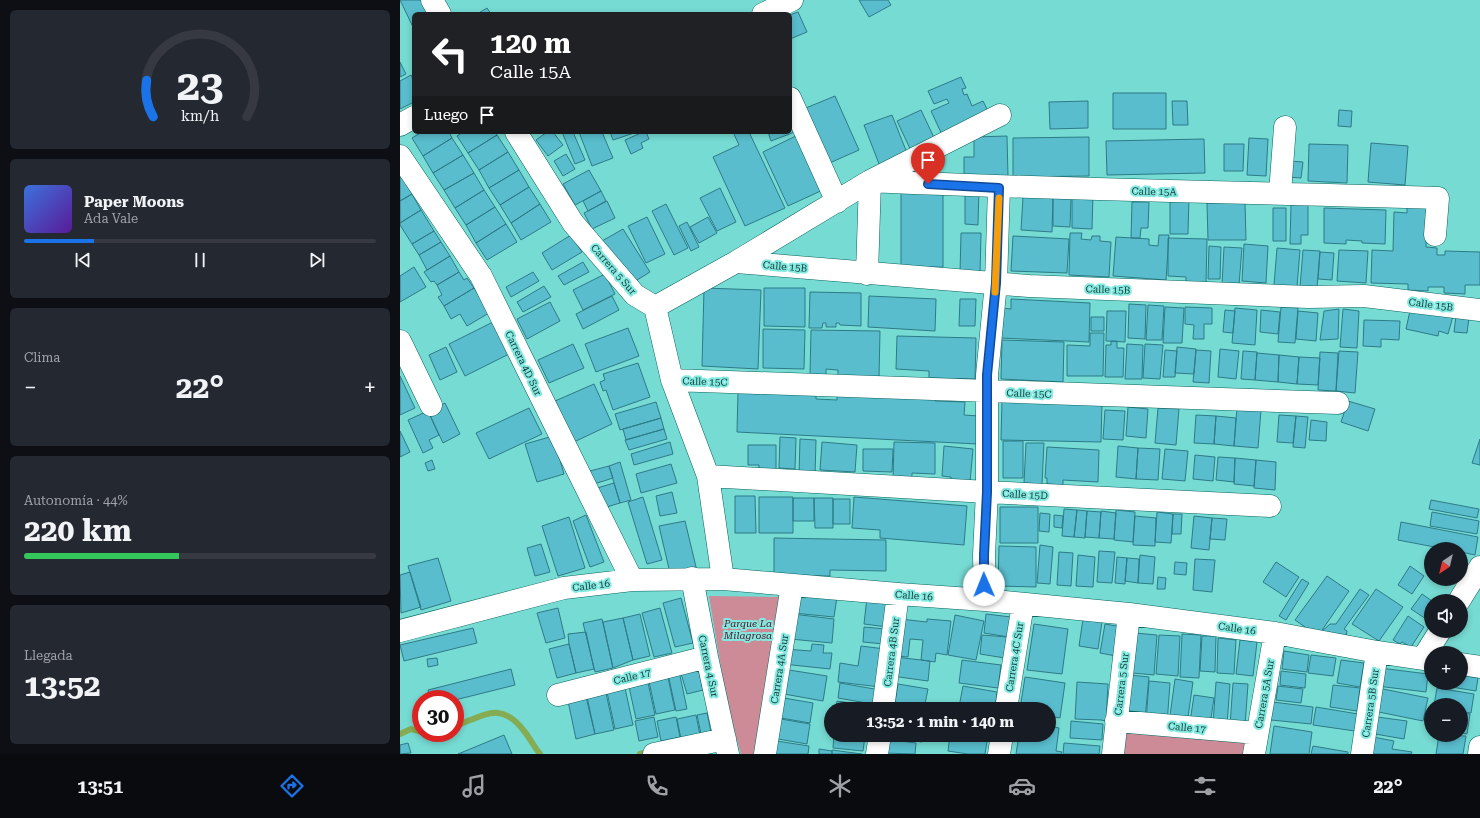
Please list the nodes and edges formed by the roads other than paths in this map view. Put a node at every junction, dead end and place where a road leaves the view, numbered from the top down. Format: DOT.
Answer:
graph roads {
  1 [pos="432,0"];
  2 [pos="792,0"];
  3 [pos="439,12"];
  4 [pos="767,12"];
  5 [pos="792,102"];
  6 [pos="1000,115"];
  7 [pos="412,118"];
  8 [pos="400,125"];
  9 [pos="1285,127"];
  10 [pos="520,134"];
  11 [pos="400,156"];
  12 [pos="870,181"];
  13 [pos="999,188"];
  14 [pos="1280,193"];
  15 [pos="837,202"];
  16 [pos="1435,235"];
  17 [pos="736,262"];
  18 [pos="867,274"];
  19 [pos="996,283"];
  20 [pos="655,307"];
  21 [pos="1480,310"];
  22 [pos="400,341"];
  23 [pos="672,380"];
  24 [pos="987,391"];
  25 [pos="1338,403"];
  26 [pos="431,405"];
  27 [pos="708,476"];
  28 [pos="987,492"];
  29 [pos="1270,506"];
  30 [pos="1480,567"];
  31 [pos="692,578"];
  32 [pos="722,579"];
  33 [pos="632,580"];
  34 [pos="792,585"];
  35 [pos="898,594"];
  36 [pos="1463,594"];
  37 [pos="985,600"];
  38 [pos="1023,604"];
  39 [pos="1129,614"];
  40 [pos="400,631"];
  41 [pos="1275,633"];
  42 [pos="1377,652"];
  43 [pos="706,657"];
  44 [pos="1424,659"];
  45 [pos="1468,665"];
  46 [pos="1480,667"];
  47 [pos="558,695"];
  48 [pos="884,702"];
  49 [pos="1007,702"];
  50 [pos="1116,721"];
  51 [pos="1257,733"];
  52 [pos="879,742"];
  53 [pos="1001,742"];
  54 [pos="727,746"];
  55 [pos="1480,747"];
  56 [pos="654,754"];
  57 [pos="765,754"];
  58 [pos="877,754"];
  59 [pos="999,754"];
  60 [pos="1113,754"];
  61 [pos="1254,754"];
  62 [pos="1362,754"];
  63 [pos="1479,754"];
  1 -- 3 [label="street"];
  2 -- 4 [label="street"];
  5 -- 15 [label="street"];
  6 -- 12 [label="street"];
  7 -- 8 [label="street"];
  9 -- 14 [label="street"];
  10 -- 20 [label="street, Carrera 5 Sur"];
  11 -- 33 [label="street, Carrera 4D Sur"];
  12 -- 13 [label="street, Calle 15A"];
  12 -- 15 [label="street"];
  12 -- 18 [label="street"];
  13 -- 14 [label="street, Calle 15A"];
  13 -- 19 [label="street"];
  14 -- 16 [label="street, Calle 15A"];
  15 -- 17 [label="street"];
  17 -- 18 [label="street, Calle 15B"];
  17 -- 20 [label="street"];
  18 -- 19 [label="street, Calle 15B"];
  19 -- 21 [label="street, Calle 15B"];
  19 -- 24 [label="street"];
  20 -- 23 [label="street"];
  22 -- 26 [label="street"];
  23 -- 24 [label="street, Calle 15C"];
  23 -- 27 [label="street"];
  24 -- 25 [label="street, Calle 15C"];
  24 -- 28 [label="street"];
  27 -- 28 [label="street, Calle 15D"];
  27 -- 32 [label="street"];
  28 -- 29 [label="street, Calle 15D"];
  28 -- 37 [label="street"];
  30 -- 36 [label="street"];
  31 -- 32 [label="street, Calle 16"];
  31 -- 33 [label="street, Calle 16"];
  31 -- 43 [label="street, Carrera 4 Sur"];
  32 -- 34 [label="street, Calle 16"];
  33 -- 40 [label="street, Calle 16"];
  34 -- 35 [label="street, Calle 16"];
  34 -- 57 [label="street, Carrera 4A Sur"];
  35 -- 37 [label="street, Calle 16"];
  35 -- 48 [label="street, Carrera 4B Sur"];
  37 -- 38 [label="street, Calle 16"];
  38 -- 39 [label="street, Calle 16"];
  38 -- 49 [label="street, Carrera 4C Sur"];
  39 -- 41 [label="street, Calle 16"];
  39 -- 50 [label="street, Carrera 5 Sur"];
  41 -- 42 [label="street, Calle 16"];
  41 -- 51 [label="street, Carrera 5A Sur"];
  42 -- 44 [label="street, Calle 16"];
  42 -- 62 [label="street, Carrera 5B Sur"];
  43 -- 47 [label="street, Calle 17"];
  43 -- 54 [label="street, Carrera 4 Sur"];
  45 -- 46 [label="street"];
  50 -- 51 [label="street, Calle 17"];
  50 -- 60 [label="street, Carrera 5 Sur"];
  51 -- 61 [label="street, Carrera 5A Sur"];
  52 -- 58 [label="street"];
  53 -- 59 [label="street"];
  54 -- 56 [label="street"];
  55 -- 63 [label="street"];
}
